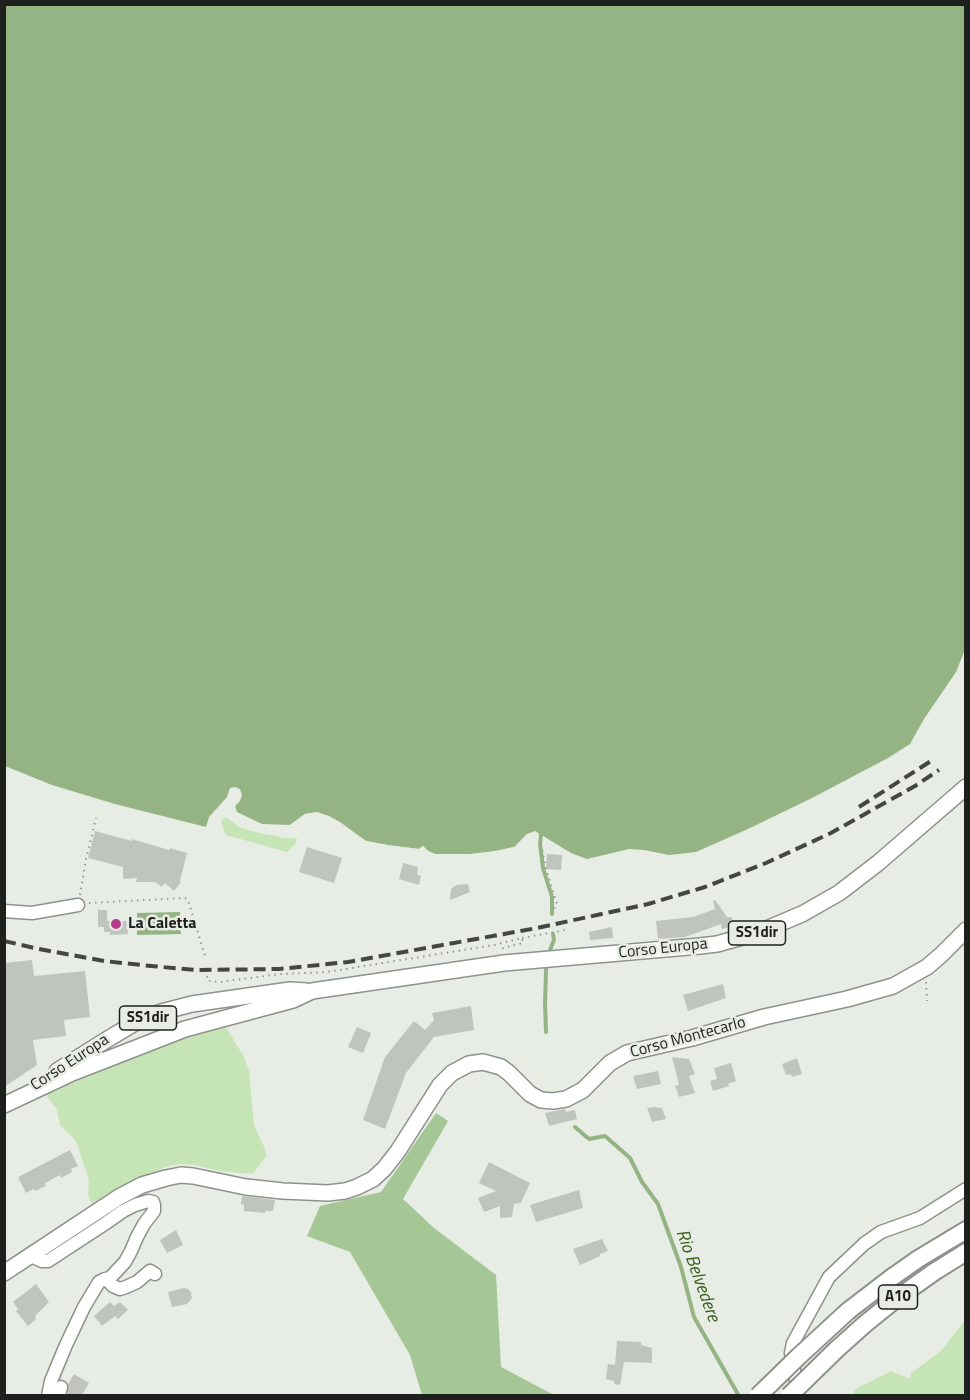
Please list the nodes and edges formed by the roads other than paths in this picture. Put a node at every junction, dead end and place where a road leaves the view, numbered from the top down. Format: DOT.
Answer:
graph roads {
  1 [pos="966,787"];
  2 [pos="78,905"];
  3 [pos="4,911"];
  4 [pos="966,930"];
  5 [pos="312,992"];
  6 [pos="179,1008"];
  7 [pos="185,1029"];
  8 [pos="4,1105"];
  9 [pos="966,1189"];
  10 [pos="966,1230"];
  11 [pos="966,1252"];
  12 [pos="31,1256"];
  13 [pos="4,1273"];
  14 [pos="155,1274"];
  15 [pos="110,1278"];
  16 [pos="48,1395"];
  17 [pos="758,1395"];
  18 [pos="789,1395"];
  19 [pos="799,1395"];
  1 -- 5 [label="main road, Corso Europa / SS1dir"];
  2 -- 3 [label="street"];
  4 -- 12 [label="main road, Corso Montecarlo"];
  5 -- 6 [label="main road, Corso Europa / SS1dir"];
  5 -- 7 [label="main road, Corso Europa / SS1dir"];
  6 -- 7 [label="main road"];
  6 -- 8 [label="main road, Corso Europa / SS1dir"];
  7 -- 8 [label="main road, Corso Europa / SS1dir"];
  9 -- 19 [label="street"];
  10 -- 17 [label="highway, A10, bridge"];
  11 -- 18 [label="highway, A10, bridge"];
  12 -- 13 [label="main road, Corso Montecarlo"];
  12 -- 15 [label="street"];
  14 -- 15 [label="street"];
  15 -- 16 [label="street"];
}
